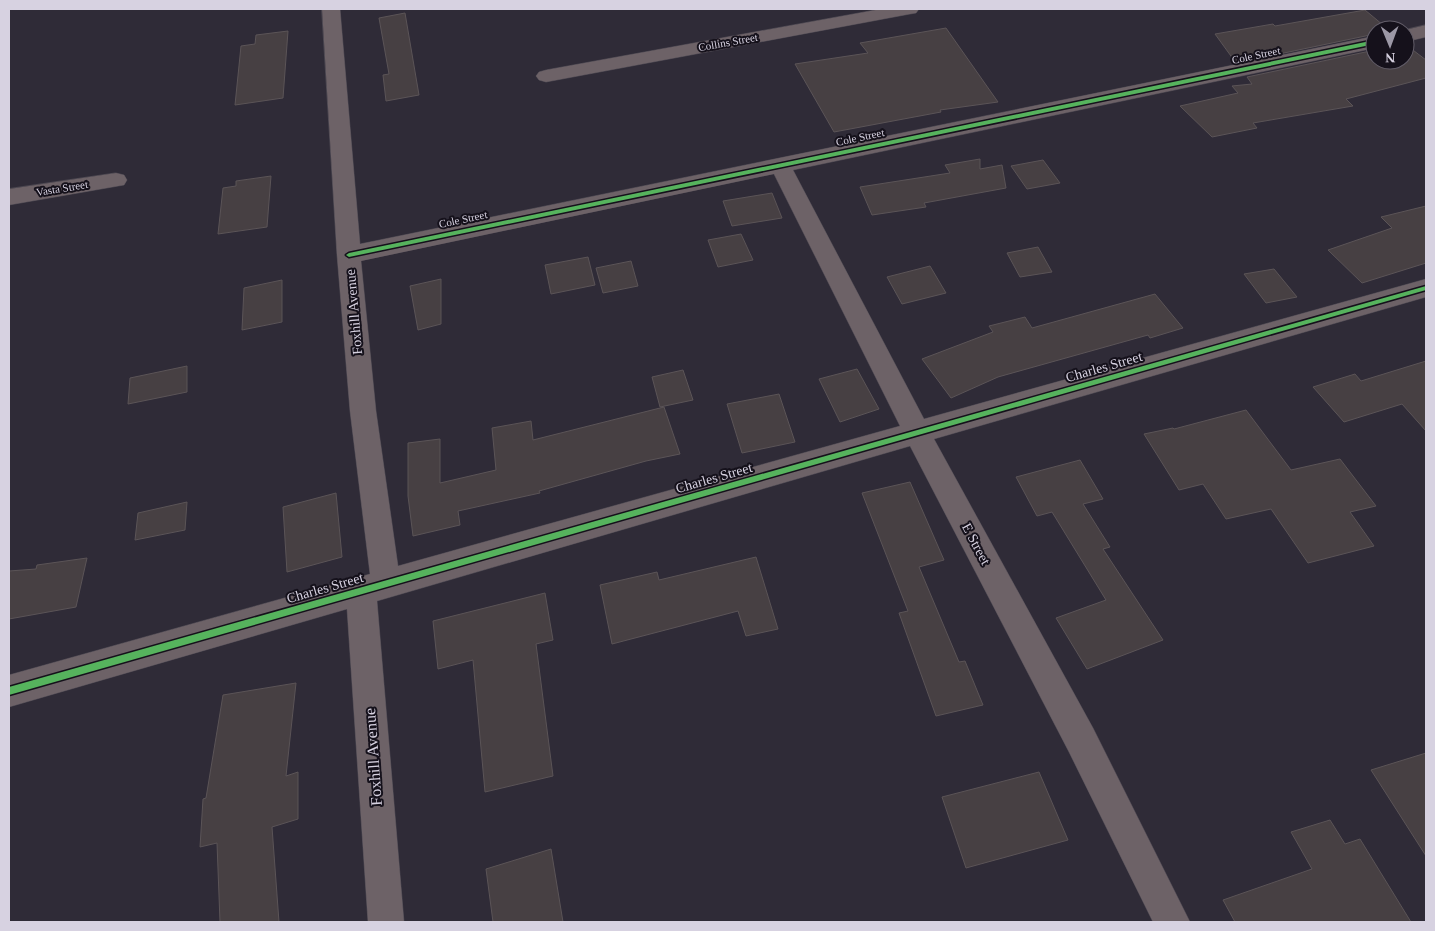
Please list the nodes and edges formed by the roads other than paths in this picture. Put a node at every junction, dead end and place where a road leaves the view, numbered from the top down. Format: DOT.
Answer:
graph roads {
  1 [pos="331,9"];
  2 [pos="910,9"];
  3 [pos="1365,44"];
  4 [pos="546,76"];
  5 [pos="780,165"];
  6 [pos="116,180"];
  7 [pos="9,197"];
  8 [pos="349,254"];
  9 [pos="1426,288"];
  10 [pos="917,433"];
  11 [pos="374,588"];
  12 [pos="9,692"];
  13 [pos="386,922"];
  14 [pos="1172,922"];
  1 -- 8 [label="street, Foxhill Avenue"];
  2 -- 4 [label="street, Collins Street"];
  3 -- 5 [label="street, Cole Street"];
  5 -- 8 [label="street, Cole Street"];
  5 -- 10 [label="street, E Street"];
  6 -- 7 [label="street, Vasta Street"];
  8 -- 11 [label="street, Foxhill Avenue"];
  9 -- 10 [label="street, Charles Street"];
  10 -- 11 [label="street, Charles Street"];
  10 -- 14 [label="street, E Street"];
  11 -- 12 [label="street, Charles Street"];
  11 -- 13 [label="street, Foxhill Avenue"];
}
